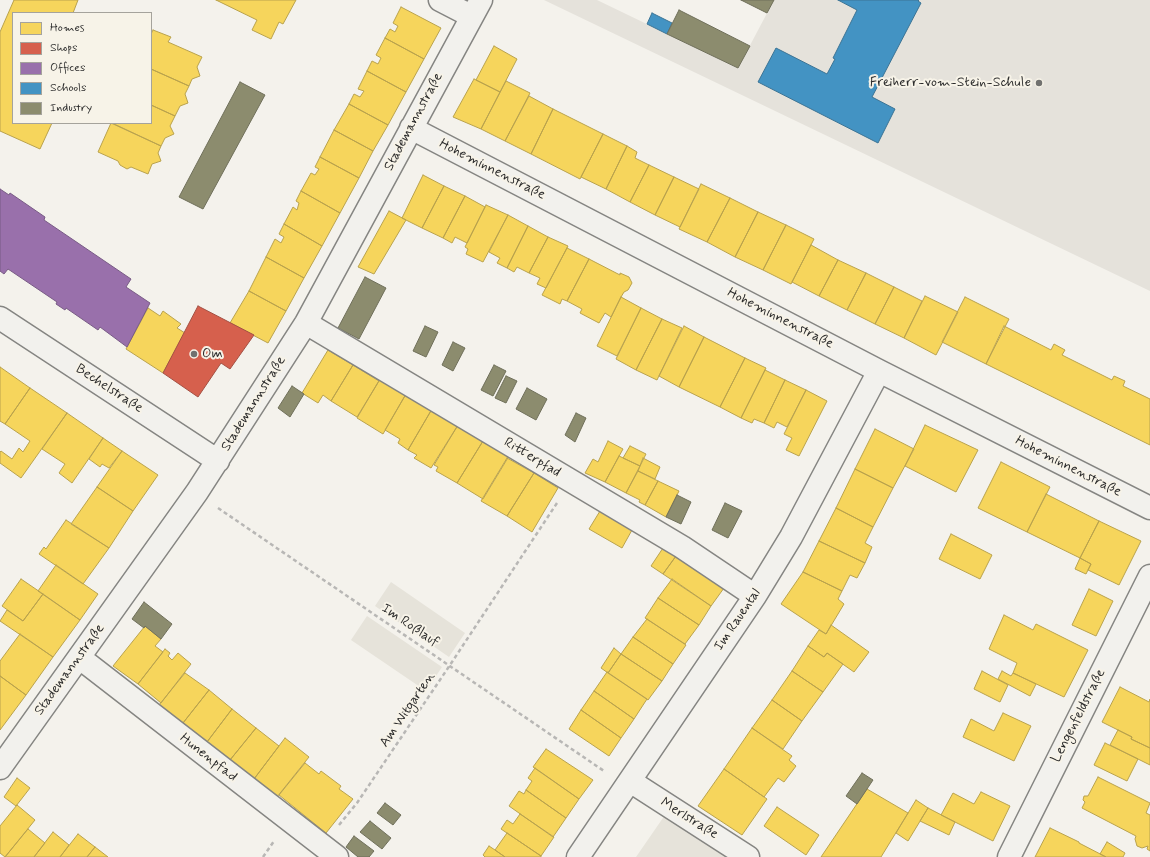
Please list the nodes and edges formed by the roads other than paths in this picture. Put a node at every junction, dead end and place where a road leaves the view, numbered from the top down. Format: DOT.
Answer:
graph roads {
  1 [pos="440,0"];
  2 [pos="476,8"];
  3 [pos="411,128"];
  4 [pos="0,318"];
  5 [pos="306,323"];
  6 [pos="879,371"];
  7 [pos="218,461"];
  8 [pos="1150,508"];
  9 [pos="1150,576"];
  10 [pos="755,596"];
  11 [pos="80,658"];
  12 [pos="0,768"];
  13 [pos="630,782"];
  14 [pos="330,851"];
  15 [pos="578,857"];
  16 [pos="748,857"];
  17 [pos="1009,857"];
  1 -- 2 [label="street"];
  2 -- 3 [label="street, Stademannstraße"];
  3 -- 5 [label="street, Stademannstraße"];
  3 -- 6 [label="street, Hoheminnenstraße"];
  4 -- 7 [label="street, Bechelstraße"];
  5 -- 7 [label="street, Stademannstraße"];
  5 -- 10 [label="street, Ritterpfad"];
  6 -- 8 [label="street, Hoheminnenstraße"];
  6 -- 10 [label="street, Im Rauental"];
  7 -- 11 [label="street, Stademannstraße"];
  9 -- 17 [label="street, Lengenfeldstraße"];
  10 -- 13 [label="street, Im Rauental"];
  11 -- 12 [label="street, Stademannstraße"];
  11 -- 14 [label="street, Hunenpfad"];
  13 -- 15 [label="street, Im Rauental"];
  13 -- 16 [label="street, Merlstraße"];
}
